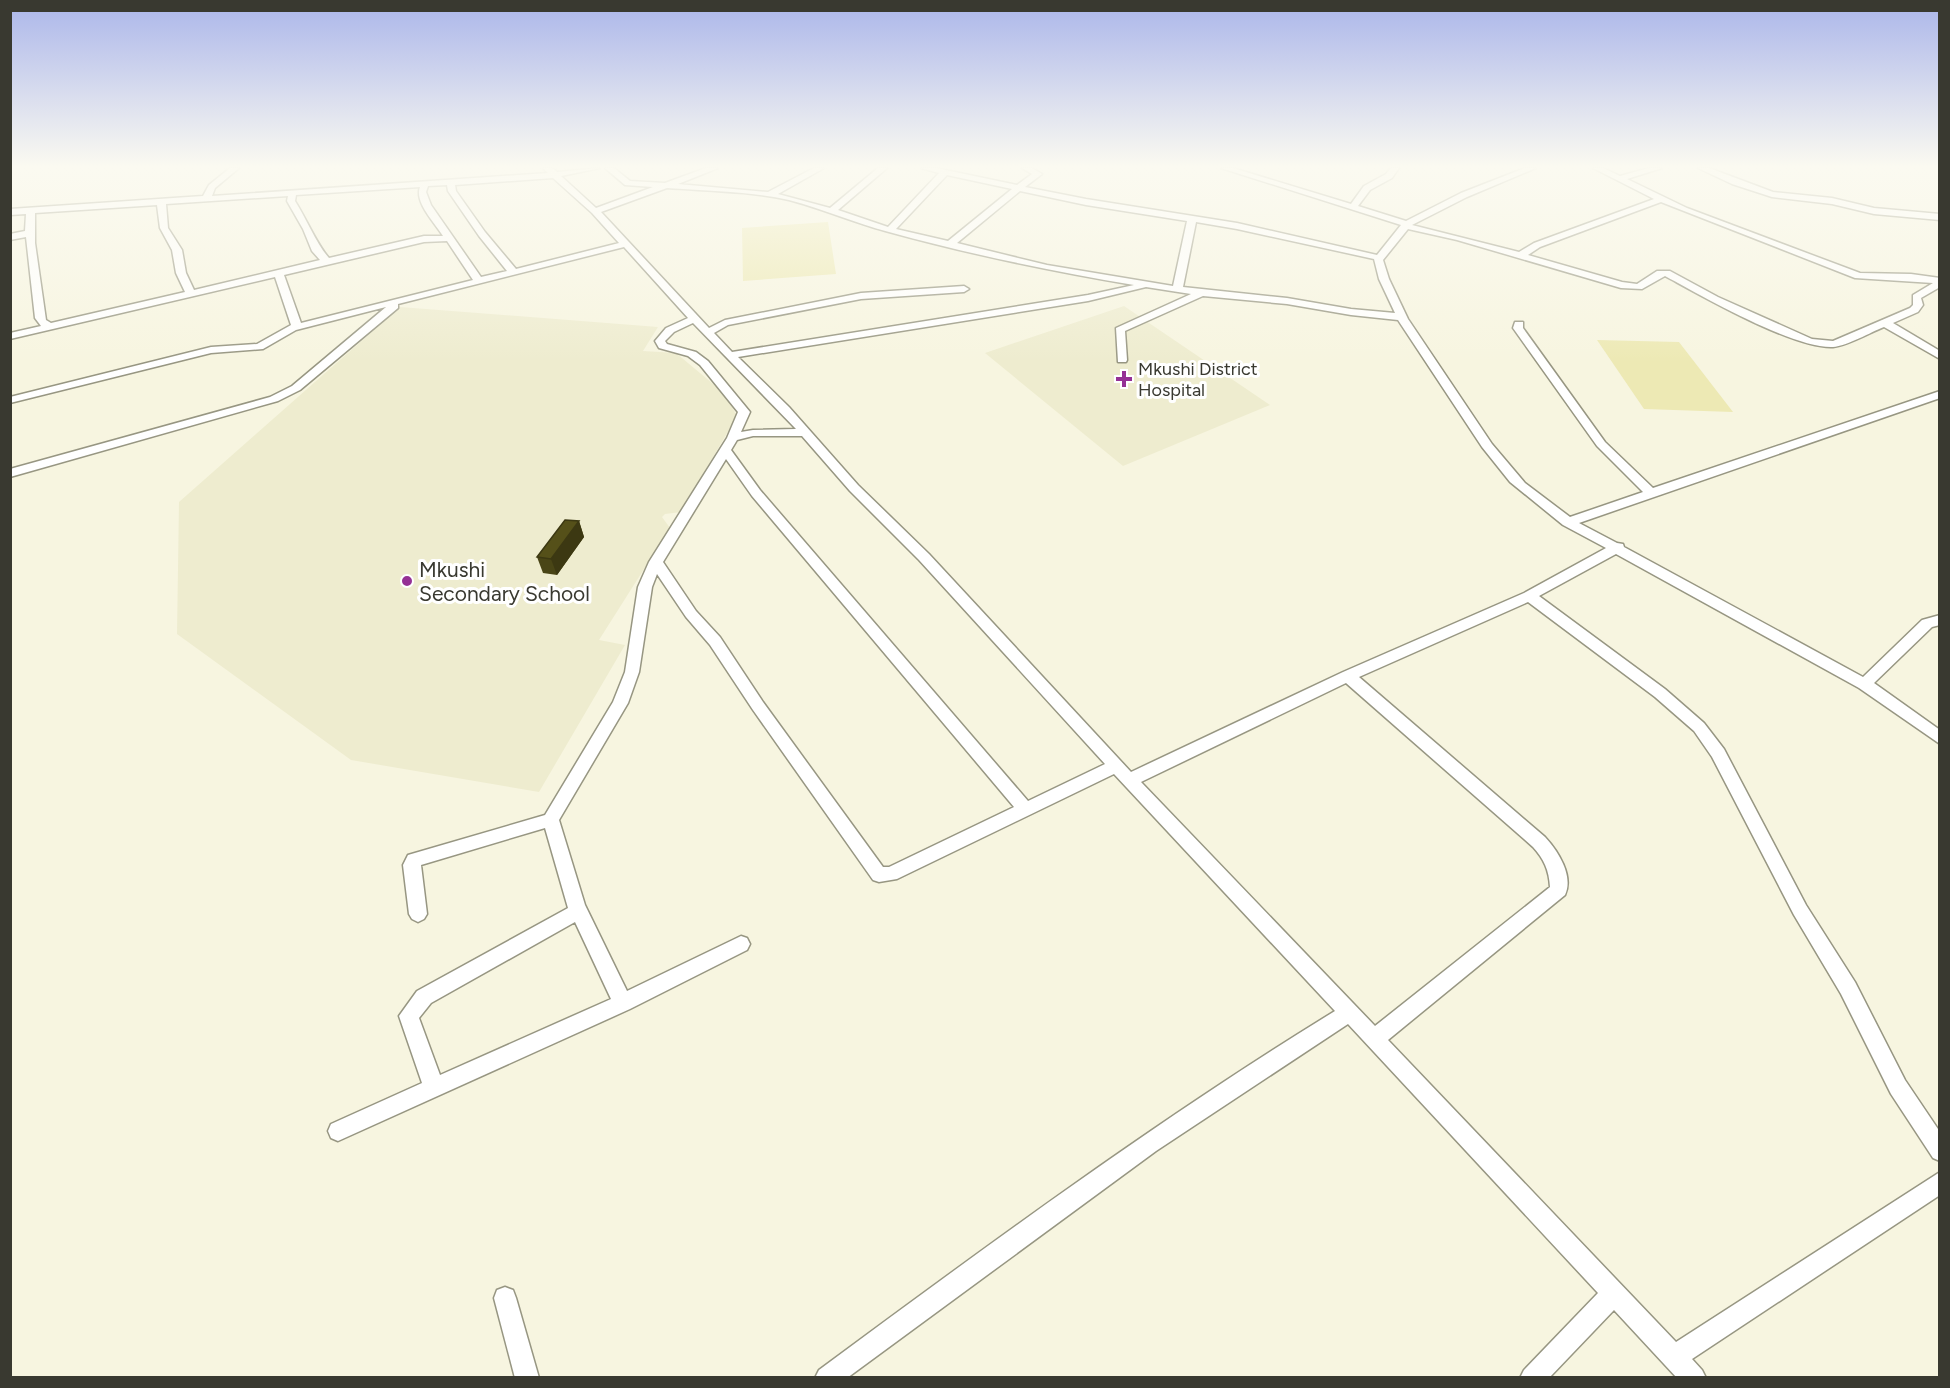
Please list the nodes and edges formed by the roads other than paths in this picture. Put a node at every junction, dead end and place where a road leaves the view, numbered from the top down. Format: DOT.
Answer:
graph roads {
  1 [pos="30,233"];
  2 [pos="167,233"];
  3 [pos="309,233"];
  4 [pos="447,233"];
  5 [pos="481,233"];
  6 [pos="615,233"];
  7 [pos="901,233"];
  8 [pos="964,233"];
  9 [pos="1189,233"];
  10 [pos="1261,233"];
  11 [pos="1400,233"];
  12 [pos="1438,233"];
  13 [pos="1568,233"];
  14 [pos="1745,233"];
  15 [pos="10,237"];
  16 [pos="450,238"];
  17 [pos="626,244"];
  18 [pos="949,245"];
  19 [pos="1520,256"];
  20 [pos="1380,258"];
  21 [pos="327,262"];
  22 [pos="513,272"];
  23 [pos="279,274"];
  24 [pos="479,281"];
  25 [pos="1940,282"];
  26 [pos="1150,284"];
  27 [pos="1178,288"];
  28 [pos="964,289"];
  29 [pos="1202,293"];
  30 [pos="191,295"];
  31 [pos="408,299"];
  32 [pos="1403,317"];
  33 [pos="695,319"];
  34 [pos="1885,323"];
  35 [pos="1519,324"];
  36 [pos="49,327"];
  37 [pos="297,327"];
  38 [pos="708,332"];
  39 [pos="10,336"];
  40 [pos="730,356"];
  41 [pos="1940,356"];
  42 [pos="1122,360"];
  43 [pos="1940,394"];
  44 [pos="10,400"];
  45 [pos="791,416"];
  46 [pos="806,432"];
  47 [pos="753,433"];
  48 [pos="729,444"];
  49 [pos="10,473"];
  50 [pos="1652,493"];
  51 [pos="1569,522"];
  52 [pos="1618,547"];
  53 [pos="656,562"];
  54 [pos="1529,596"];
  55 [pos="1940,620"];
  56 [pos="1348,676"];
  57 [pos="1864,684"];
  58 [pos="1940,738"];
  59 [pos="1116,766"];
  60 [pos="1129,780"];
  61 [pos="1025,809"];
  62 [pos="550,820"];
  63 [pos="579,911"];
  64 [pos="418,914"];
  65 [pos="741,944"];
  66 [pos="623,1003"];
  67 [pos="1349,1013"];
  68 [pos="1374,1039"];
  69 [pos="434,1089"];
  70 [pos="338,1131"];
  71 [pos="1940,1151"];
  72 [pos="1940,1182"];
  73 [pos="1614,1293"];
  74 [pos="506,1298"];
  75 [pos="1674,1357"];
  76 [pos="527,1377"];
  77 [pos="827,1377"];
  78 [pos="1532,1377"];
  79 [pos="1694,1377"];
  1 -- 15 [label="street"];
  1 -- 36 [label="street"];
  2 -- 30 [label="street"];
  3 -- 21 [label="street"];
  4 -- 16 [label="street"];
  5 -- 22 [label="street"];
  6 -- 17 [label="street"];
  7 -- 18 [label="street"];
  8 -- 18 [label="street"];
  9 -- 27 [label="street"];
  10 -- 20 [label="street"];
  11 -- 20 [label="street"];
  12 -- 19 [label="street"];
  13 -- 19 [label="street"];
  14 -- 25 [label="street"];
  16 -- 21 [label="street"];
  16 -- 24 [label="street"];
  17 -- 22 [label="street"];
  17 -- 33 [label="street"];
  18 -- 26 [label="street"];
  19 -- 34 [label="street"];
  20 -- 32 [label="street"];
  21 -- 23 [label="street"];
  22 -- 24 [label="street"];
  23 -- 30 [label="street"];
  23 -- 37 [label="street"];
  24 -- 31 [label="street"];
  25 -- 34 [label="street"];
  26 -- 27 [label="street"];
  26 -- 40 [label="street"];
  27 -- 29 [label="street"];
  28 -- 38 [label="street"];
  29 -- 32 [label="street"];
  29 -- 42 [label="street"];
  30 -- 36 [label="street"];
  31 -- 37 [label="street"];
  31 -- 49 [label="street"];
  32 -- 51 [label="street"];
  33 -- 38 [label="street"];
  33 -- 48 [label="street"];
  34 -- 41 [label="street"];
  35 -- 50 [label="street"];
  36 -- 39 [label="street"];
  37 -- 44 [label="street"];
  38 -- 40 [label="street"];
  40 -- 45 [label="street"];
  43 -- 50 [label="street"];
  45 -- 46 [label="street"];
  45 -- 47 [label="street"];
  46 -- 47 [label="street"];
  46 -- 59 [label="street"];
  47 -- 48 [label="street"];
  48 -- 53 [label="street"];
  48 -- 61 [label="street"];
  50 -- 51 [label="street"];
  51 -- 52 [label="street"];
  52 -- 54 [label="street"];
  52 -- 57 [label="street"];
  53 -- 61 [label="street"];
  53 -- 62 [label="street"];
  54 -- 56 [label="street"];
  54 -- 71 [label="street"];
  55 -- 57 [label="street"];
  56 -- 60 [label="street"];
  56 -- 68 [label="street"];
  57 -- 58 [label="street"];
  59 -- 60 [label="street"];
  59 -- 61 [label="street"];
  60 -- 67 [label="street"];
  62 -- 63 [label="street"];
  62 -- 64 [label="street"];
  63 -- 66 [label="street"];
  63 -- 69 [label="street"];
  65 -- 66 [label="street"];
  66 -- 69 [label="street"];
  67 -- 68 [label="street"];
  67 -- 77 [label="street"];
  68 -- 73 [label="street"];
  69 -- 70 [label="street"];
  72 -- 75 [label="street"];
  73 -- 75 [label="street"];
  73 -- 78 [label="street"];
  74 -- 76 [label="street"];
  75 -- 79 [label="street"];
}
